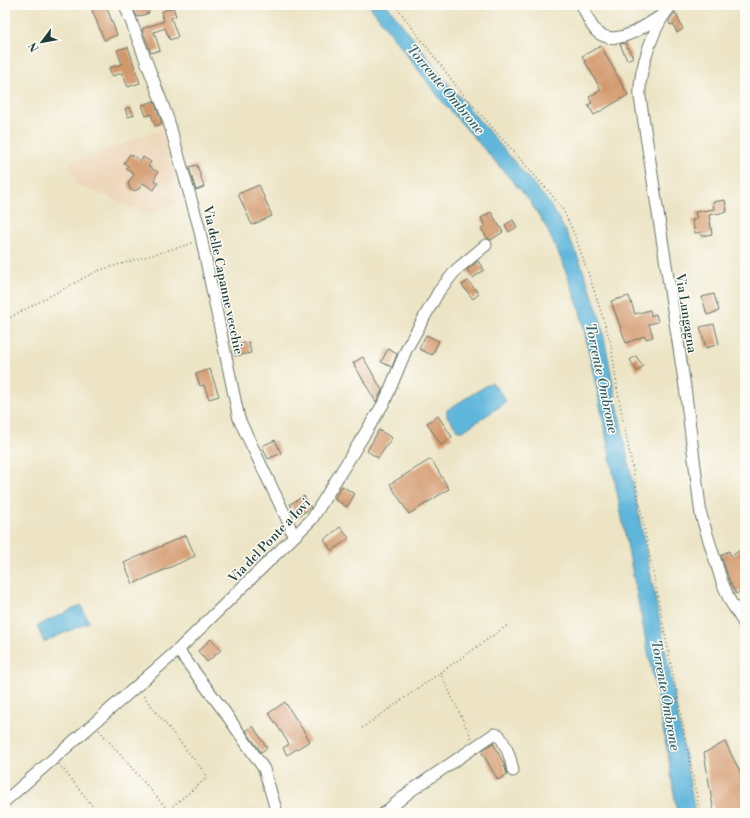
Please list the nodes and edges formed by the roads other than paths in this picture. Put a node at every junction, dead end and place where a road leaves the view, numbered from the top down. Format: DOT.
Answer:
graph roads {
  1 [pos="125,5"];
  2 [pos="582,5"];
  3 [pos="672,5"];
  4 [pos="664,14"];
  5 [pos="486,245"];
  6 [pos="293,536"];
  7 [pos="745,625"];
  8 [pos="178,650"];
  9 [pos="513,771"];
  10 [pos="5,801"];
  11 [pos="277,813"];
  12 [pos="384,813"];
  1 -- 6 [label="street, Via delle Capanne vecchie"];
  2 -- 4 [label="street"];
  3 -- 4 [label="street, Via Lungagna"];
  4 -- 7 [label="street, Via Lungagna"];
  5 -- 6 [label="street, Via del Ponte a Iovi"];
  6 -- 8 [label="street, Via del Ponte a Iovi"];
  8 -- 10 [label="street, Via del Ponte a Iovi"];
  8 -- 11 [label="street"];
  9 -- 12 [label="street"];
}
